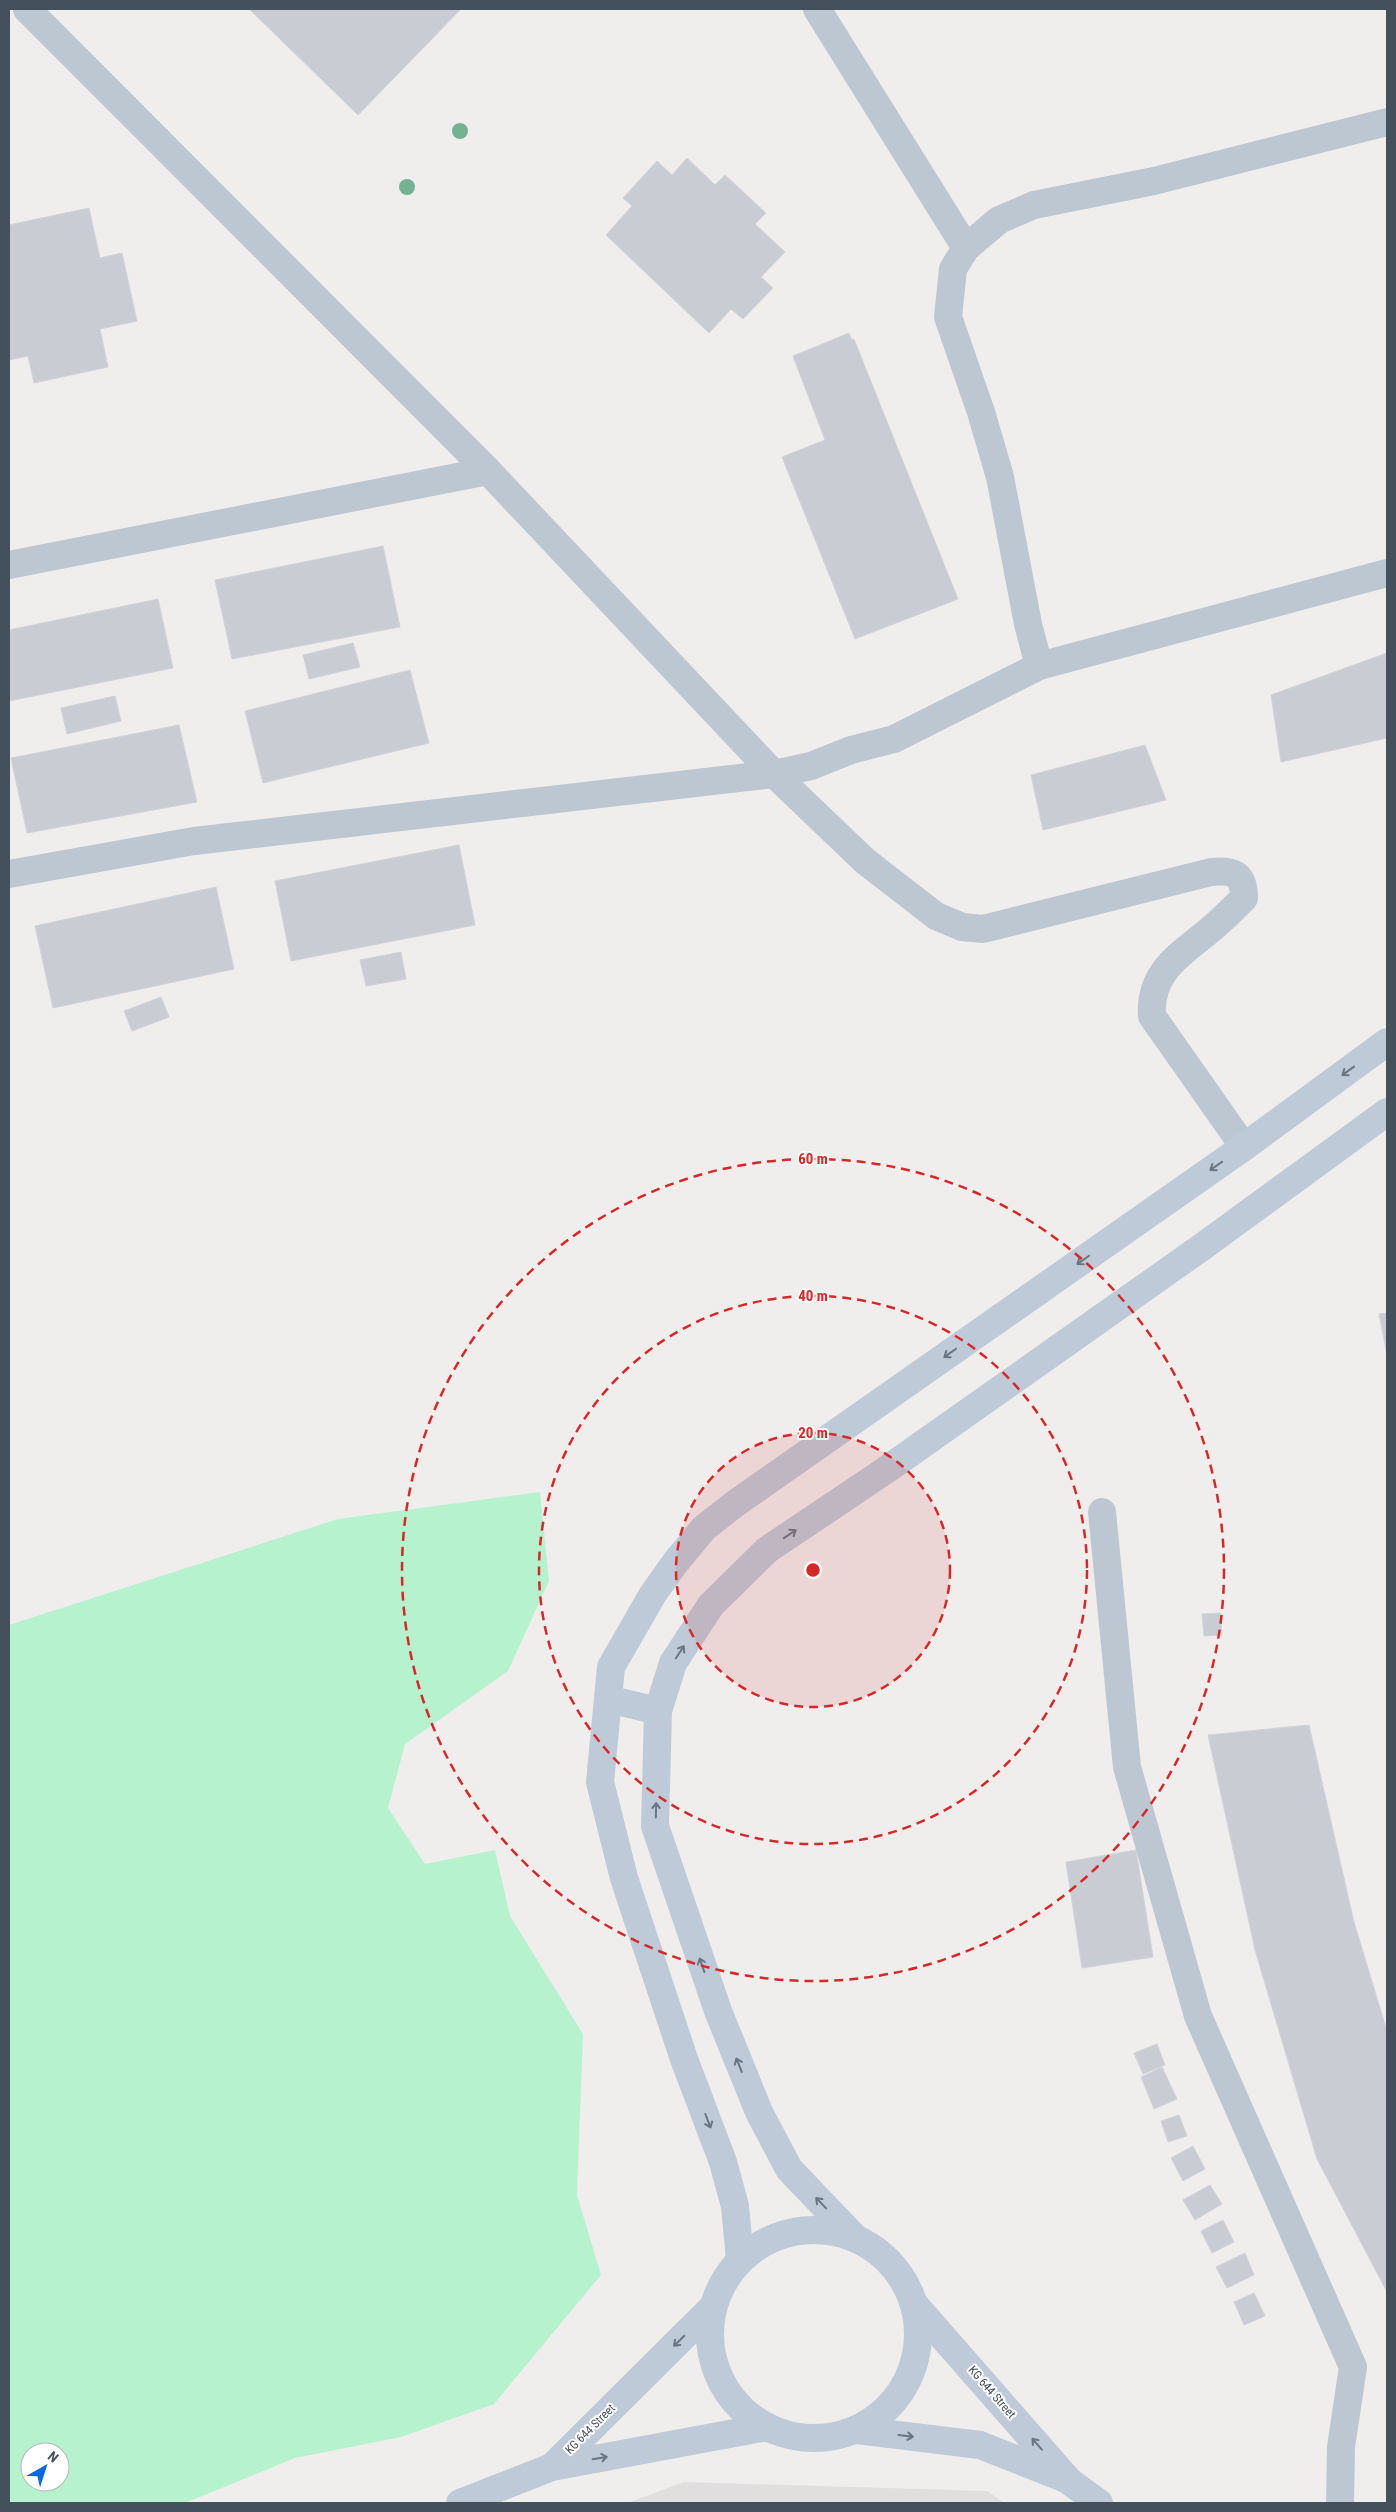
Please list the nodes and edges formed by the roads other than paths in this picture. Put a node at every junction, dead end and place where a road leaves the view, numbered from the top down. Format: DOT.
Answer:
graph roads {
  1 [pos="27,9"];
  2 [pos="817,9"];
  3 [pos="1387,122"];
  4 [pos="966,248"];
  5 [pos="488,471"];
  6 [pos="9,565"];
  7 [pos="1387,573"];
  8 [pos="1039,666"];
  9 [pos="774,774"];
  10 [pos="9,874"];
  11 [pos="1387,1042"];
  12 [pos="1387,1112"];
  13 [pos="1244,1147"];
  14 [pos="1102,1512"];
  15 [pos="608,1699"];
  16 [pos="658,1711"];
  17 [pos="855,2238"];
  18 [pos="740,2260"];
  19 [pos="914,2304"];
  20 [pos="713,2306"];
  21 [pos="767,2427"];
  22 [pos="857,2430"];
  23 [pos="552,2467"];
  24 [pos="1069,2481"];
  25 [pos="460,2503"];
  26 [pos="1098,2503"];
  27 [pos="1340,2503"];
  1 -- 5 [label="lane"];
  2 -- 4 [label="lane"];
  3 -- 4 [label="lane"];
  4 -- 8 [label="lane"];
  5 -- 6 [label="lane"];
  5 -- 9 [label="lane"];
  7 -- 8 [label="lane"];
  8 -- 9 [label="lane"];
  9 -- 10 [label="lane"];
  9 -- 13 [label="lane"];
  11 -- 13 [label="main road, one-way"];
  16 -- 12 [label="main road, one-way"];
  13 -- 15 [label="main road, one-way"];
  14 -- 27 [label="lane"];
  15 -- 16 [label="main road"];
  15 -- 18 [label="main road, one-way"];
  17 -- 16 [label="main road, one-way"];
  17 -- 18 [label="main road"];
  17 -- 19 [label="main road"];
  18 -- 20 [label="main road"];
  19 -- 22 [label="main road"];
  24 -- 19 [label="main road, KG 644 Street, one-way"];
  20 -- 21 [label="main road"];
  20 -- 23 [label="main road, KG 644 Street, one-way"];
  21 -- 22 [label="main road"];
  23 -- 21 [label="main road, KG 644 Street, one-way"];
  22 -- 24 [label="main road, KG 644 Street, one-way"];
  23 -- 25 [label="main road, KG 644 Street"];
  24 -- 26 [label="main road, KG 644 Street"];
}
